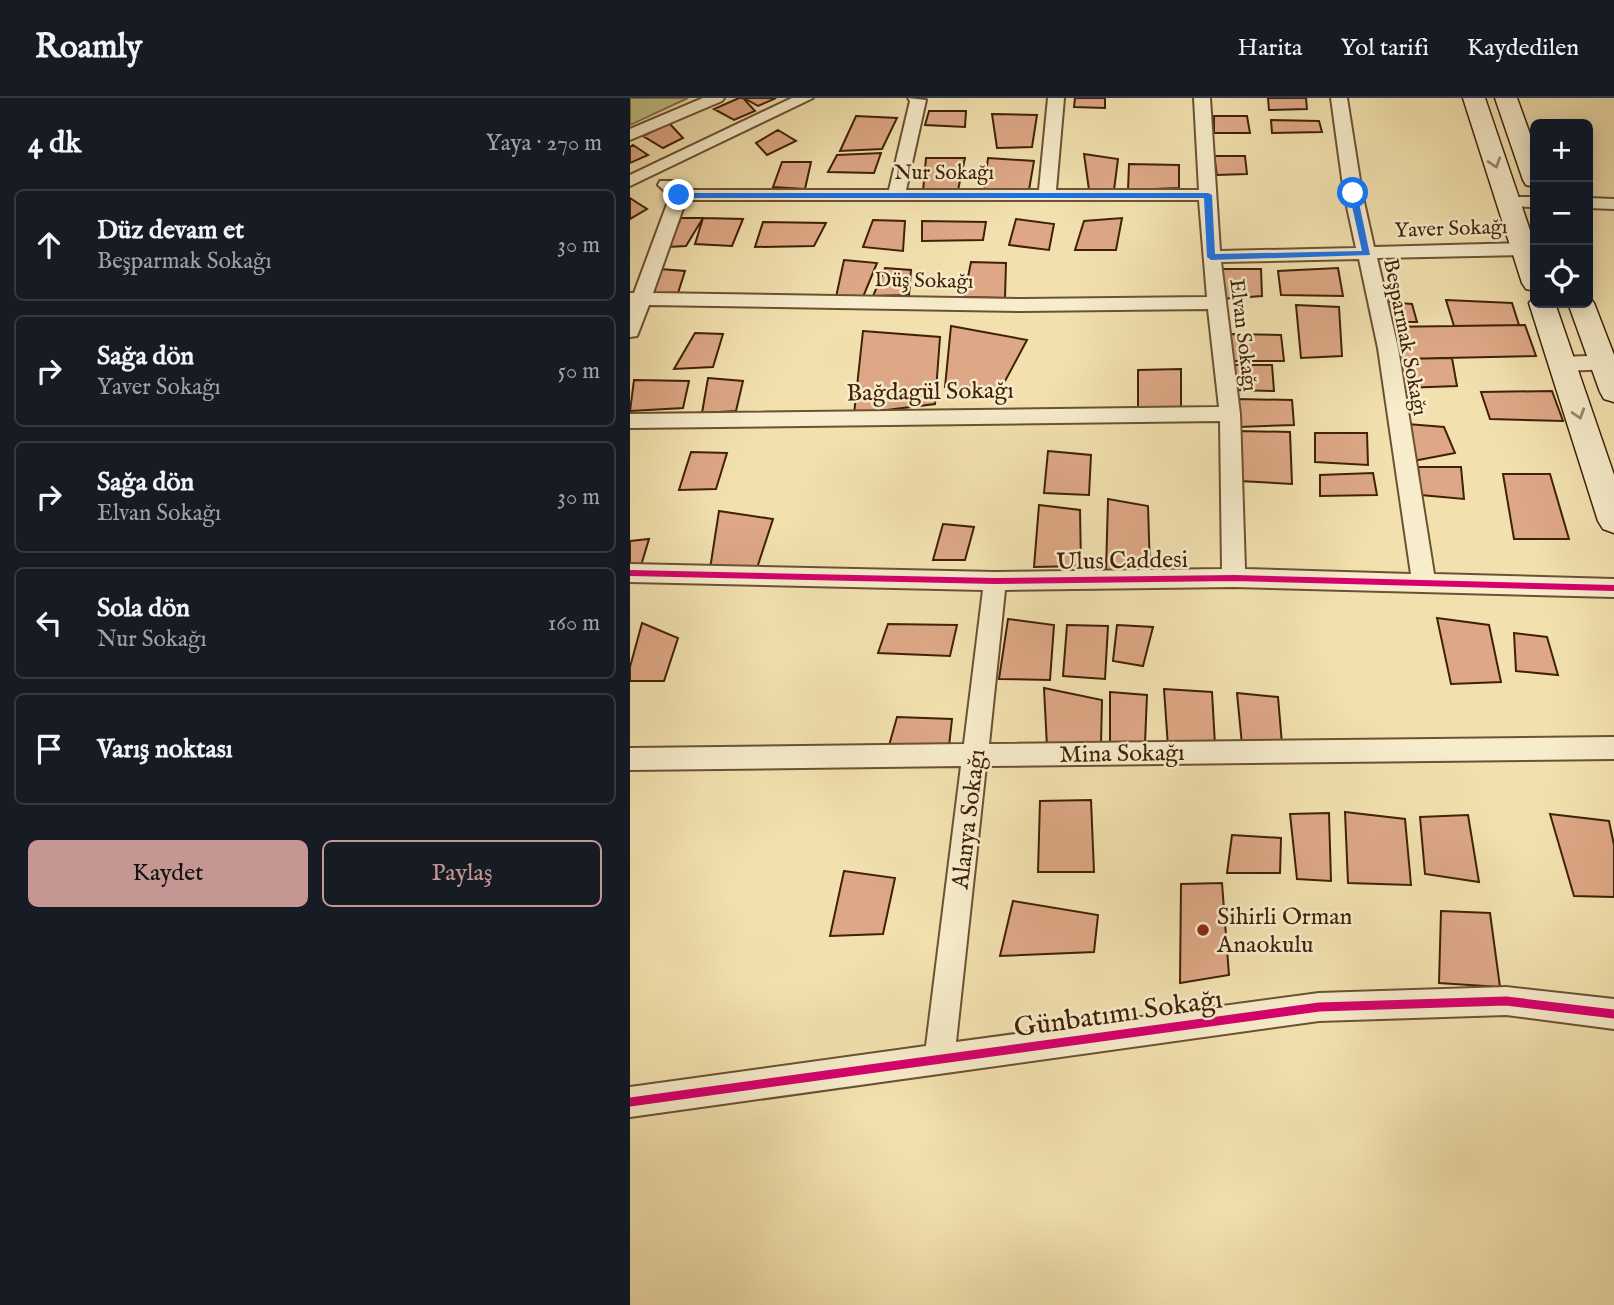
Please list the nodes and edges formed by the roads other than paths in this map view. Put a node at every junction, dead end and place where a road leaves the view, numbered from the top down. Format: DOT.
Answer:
graph roads {
  1 [pos="716,98"];
  2 [pos="805,98"];
  3 [pos="916,98"];
  4 [pos="1056,98"];
  5 [pos="1202,98"];
  6 [pos="1339,98"];
  7 [pos="1474,98"];
  8 [pos="1506,98"];
  9 [pos="630,135"];
  10 [pos="1530,166"];
  11 [pos="649,172"];
  12 [pos="630,181"];
  13 [pos="679,195"];
  14 [pos="896,195"];
  15 [pos="1047,195"];
  16 [pos="1208,195"];
  17 [pos="1508,202"];
  18 [pos="1530,202"];
  19 [pos="1593,203"];
  20 [pos="1614,204"];
  21 [pos="1524,249"];
  22 [pos="1367,253"];
  23 [pos="1211,257"];
  24 [pos="1530,268"];
  25 [pos="636,299"];
  26 [pos="1217,303"];
  27 [pos="1544,308"];
  28 [pos="1583,308"];
  29 [pos="630,331"];
  30 [pos="1608,362"];
  31 [pos="1562,364"];
  32 [pos="1614,392"];
  33 [pos="1230,414"];
  34 [pos="630,421"];
  35 [pos="1614,521"];
  36 [pos="630,573"];
  37 [pos="1234,578"];
  38 [pos="995,581"];
  39 [pos="1424,585"];
  40 [pos="1614,588"];
  41 [pos="1614,748"];
  42 [pos="975,755"];
  43 [pos="630,759"];
  44 [pos="1614,1014"];
  45 [pos="940,1057"];
  46 [pos="630,1102"];
  1 -- 9 [label="street"];
  2 -- 11 [label="street"];
  3 -- 14 [label="street"];
  4 -- 15 [label="street"];
  5 -- 16 [label="street, Elvan Sokağı"];
  6 -- 22 [label="street, Beşparmak Sokağı"];
  7 -- 17 [label="main road, one-way"];
  8 -- 10 [label="main road"];
  11 -- 12 [label="street"];
  11 -- 13 [label="street"];
  13 -- 14 [label="street, Nur Sokağı"];
  13 -- 25 [label="street"];
  14 -- 15 [label="street, Nur Sokağı"];
  15 -- 16 [label="street, Nur Sokağı"];
  16 -- 23 [label="street, Elvan Sokağı"];
  17 -- 18 [label="street"];
  17 -- 21 [label="main road"];
  19 -- 20 [label="street"];
  21 -- 22 [label="street, Yaver Sokağı"];
  21 -- 24 [label="main road"];
  22 -- 23 [label="street, Yaver Sokağı"];
  22 -- 39 [label="street, Beşparmak Sokağı"];
  23 -- 26 [label="street, Elvan Sokağı"];
  25 -- 26 [label="street, Düş Sokağı"];
  25 -- 29 [label="street"];
  26 -- 33 [label="street, Elvan Sokağı"];
  27 -- 31 [label="main road"];
  28 -- 30 [label="main road"];
  30 -- 31 [label="street"];
  30 -- 32 [label="main road"];
  31 -- 35 [label="main road, one-way"];
  33 -- 34 [label="street, Bağdagül Sokağı"];
  33 -- 37 [label="street, Elvan Sokağı"];
  36 -- 38 [label="street, Ulus Caddesi"];
  37 -- 38 [label="street, Ulus Caddesi"];
  37 -- 39 [label="street, Ulus Caddesi"];
  38 -- 42 [label="street, Alanya Sokağı"];
  39 -- 40 [label="street, Ulus Caddesi"];
  41 -- 42 [label="street, Mina Sokağı"];
  42 -- 43 [label="street, Mina Sokağı"];
  42 -- 45 [label="street, Alanya Sokağı"];
  44 -- 45 [label="street, Günbatımı Sokağı"];
  45 -- 46 [label="street, Günbatımı Sokağı"];
}
